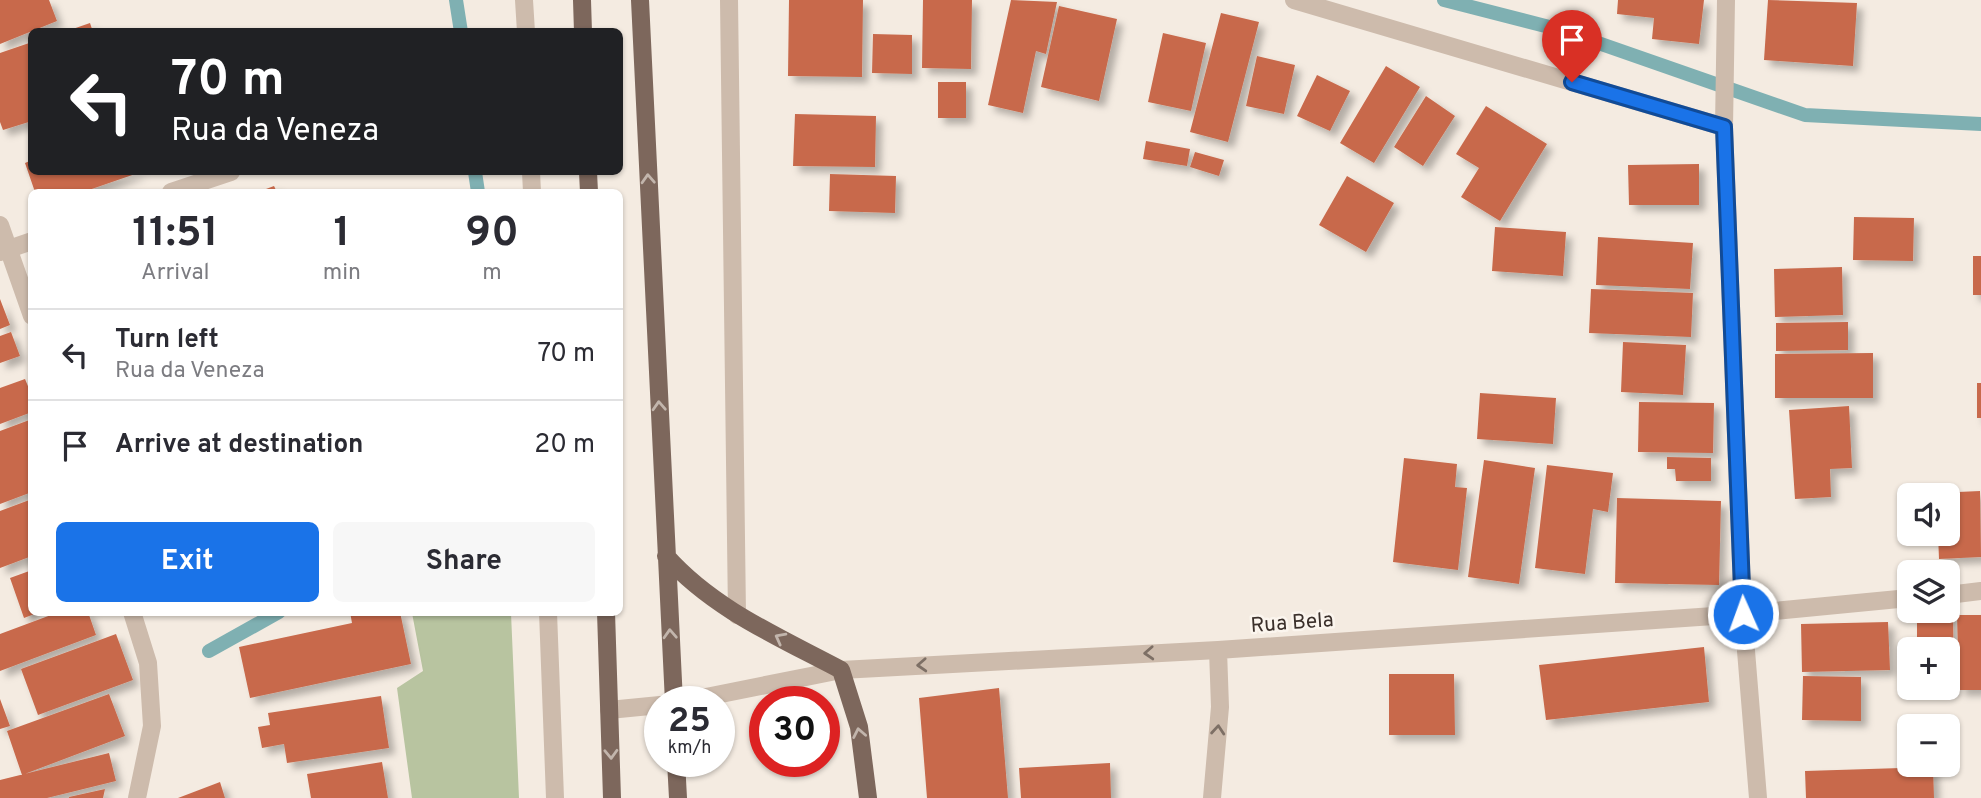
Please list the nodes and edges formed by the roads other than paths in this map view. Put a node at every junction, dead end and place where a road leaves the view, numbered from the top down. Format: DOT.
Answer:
graph roads {
  1 [pos="524,0"];
  2 [pos="582,0"];
  3 [pos="640,0"];
  4 [pos="729,0"];
  5 [pos="1294,0"];
  6 [pos="1726,0"];
  7 [pos="526,28"];
  8 [pos="583,28"];
  9 [pos="1724,122"];
  10 [pos="222,175"];
  11 [pos="180,189"];
  12 [pos="0,225"];
  13 [pos="28,242"];
  14 [pos="4,250"];
  15 [pos="28,307"];
  16 [pos="666,556"];
  17 [pos="1981,591"];
  18 [pos="1960,594"];
  19 [pos="1897,599"];
  20 [pos="1743,614"];
  21 [pos="737,615"];
  22 [pos="133,616"];
  23 [pos="548,616"];
  24 [pos="606,616"];
  25 [pos="1218,650"];
  26 [pos="841,670"];
  27 [pos="673,686"];
  28 [pos="735,691"];
  29 [pos="644,707"];
  30 [pos="609,710"];
  31 [pos="677,777"];
  32 [pos="137,798"];
  33 [pos="555,798"];
  34 [pos="612,798"];
  35 [pos="678,798"];
  36 [pos="868,798"];
  37 [pos="1212,798"];
  38 [pos="1758,798"];
  1 -- 7 [label="street"];
  2 -- 8 [label="main road"];
  16 -- 3 [label="main road, one-way"];
  4 -- 21 [label="street"];
  5 -- 9 [label="street"];
  6 -- 9 [label="street"];
  9 -- 20 [label="street"];
  10 -- 11 [label="street"];
  12 -- 14 [label="street"];
  13 -- 14 [label="street"];
  14 -- 15 [label="street"];
  16 -- 21 [label="main road"];
  27 -- 16 [label="main road, one-way"];
  17 -- 18 [label="street"];
  19 -- 20 [label="street, Rua Bela"];
  20 -- 25 [label="street, Rua Bela"];
  20 -- 38 [label="street"];
  26 -- 21 [label="main road, one-way"];
  22 -- 32 [label="street"];
  23 -- 33 [label="street"];
  24 -- 30 [label="main road"];
  25 -- 26 [label="street, Rua Bela, one-way"];
  37 -- 25 [label="street, one-way"];
  26 -- 28 [label="street, Rua Bela"];
  36 -- 26 [label="main road, one-way"];
  29 -- 30 [label="street"];
  30 -- 34 [label="main road, one-way"];
  31 -- 35 [label="main road"];
}
